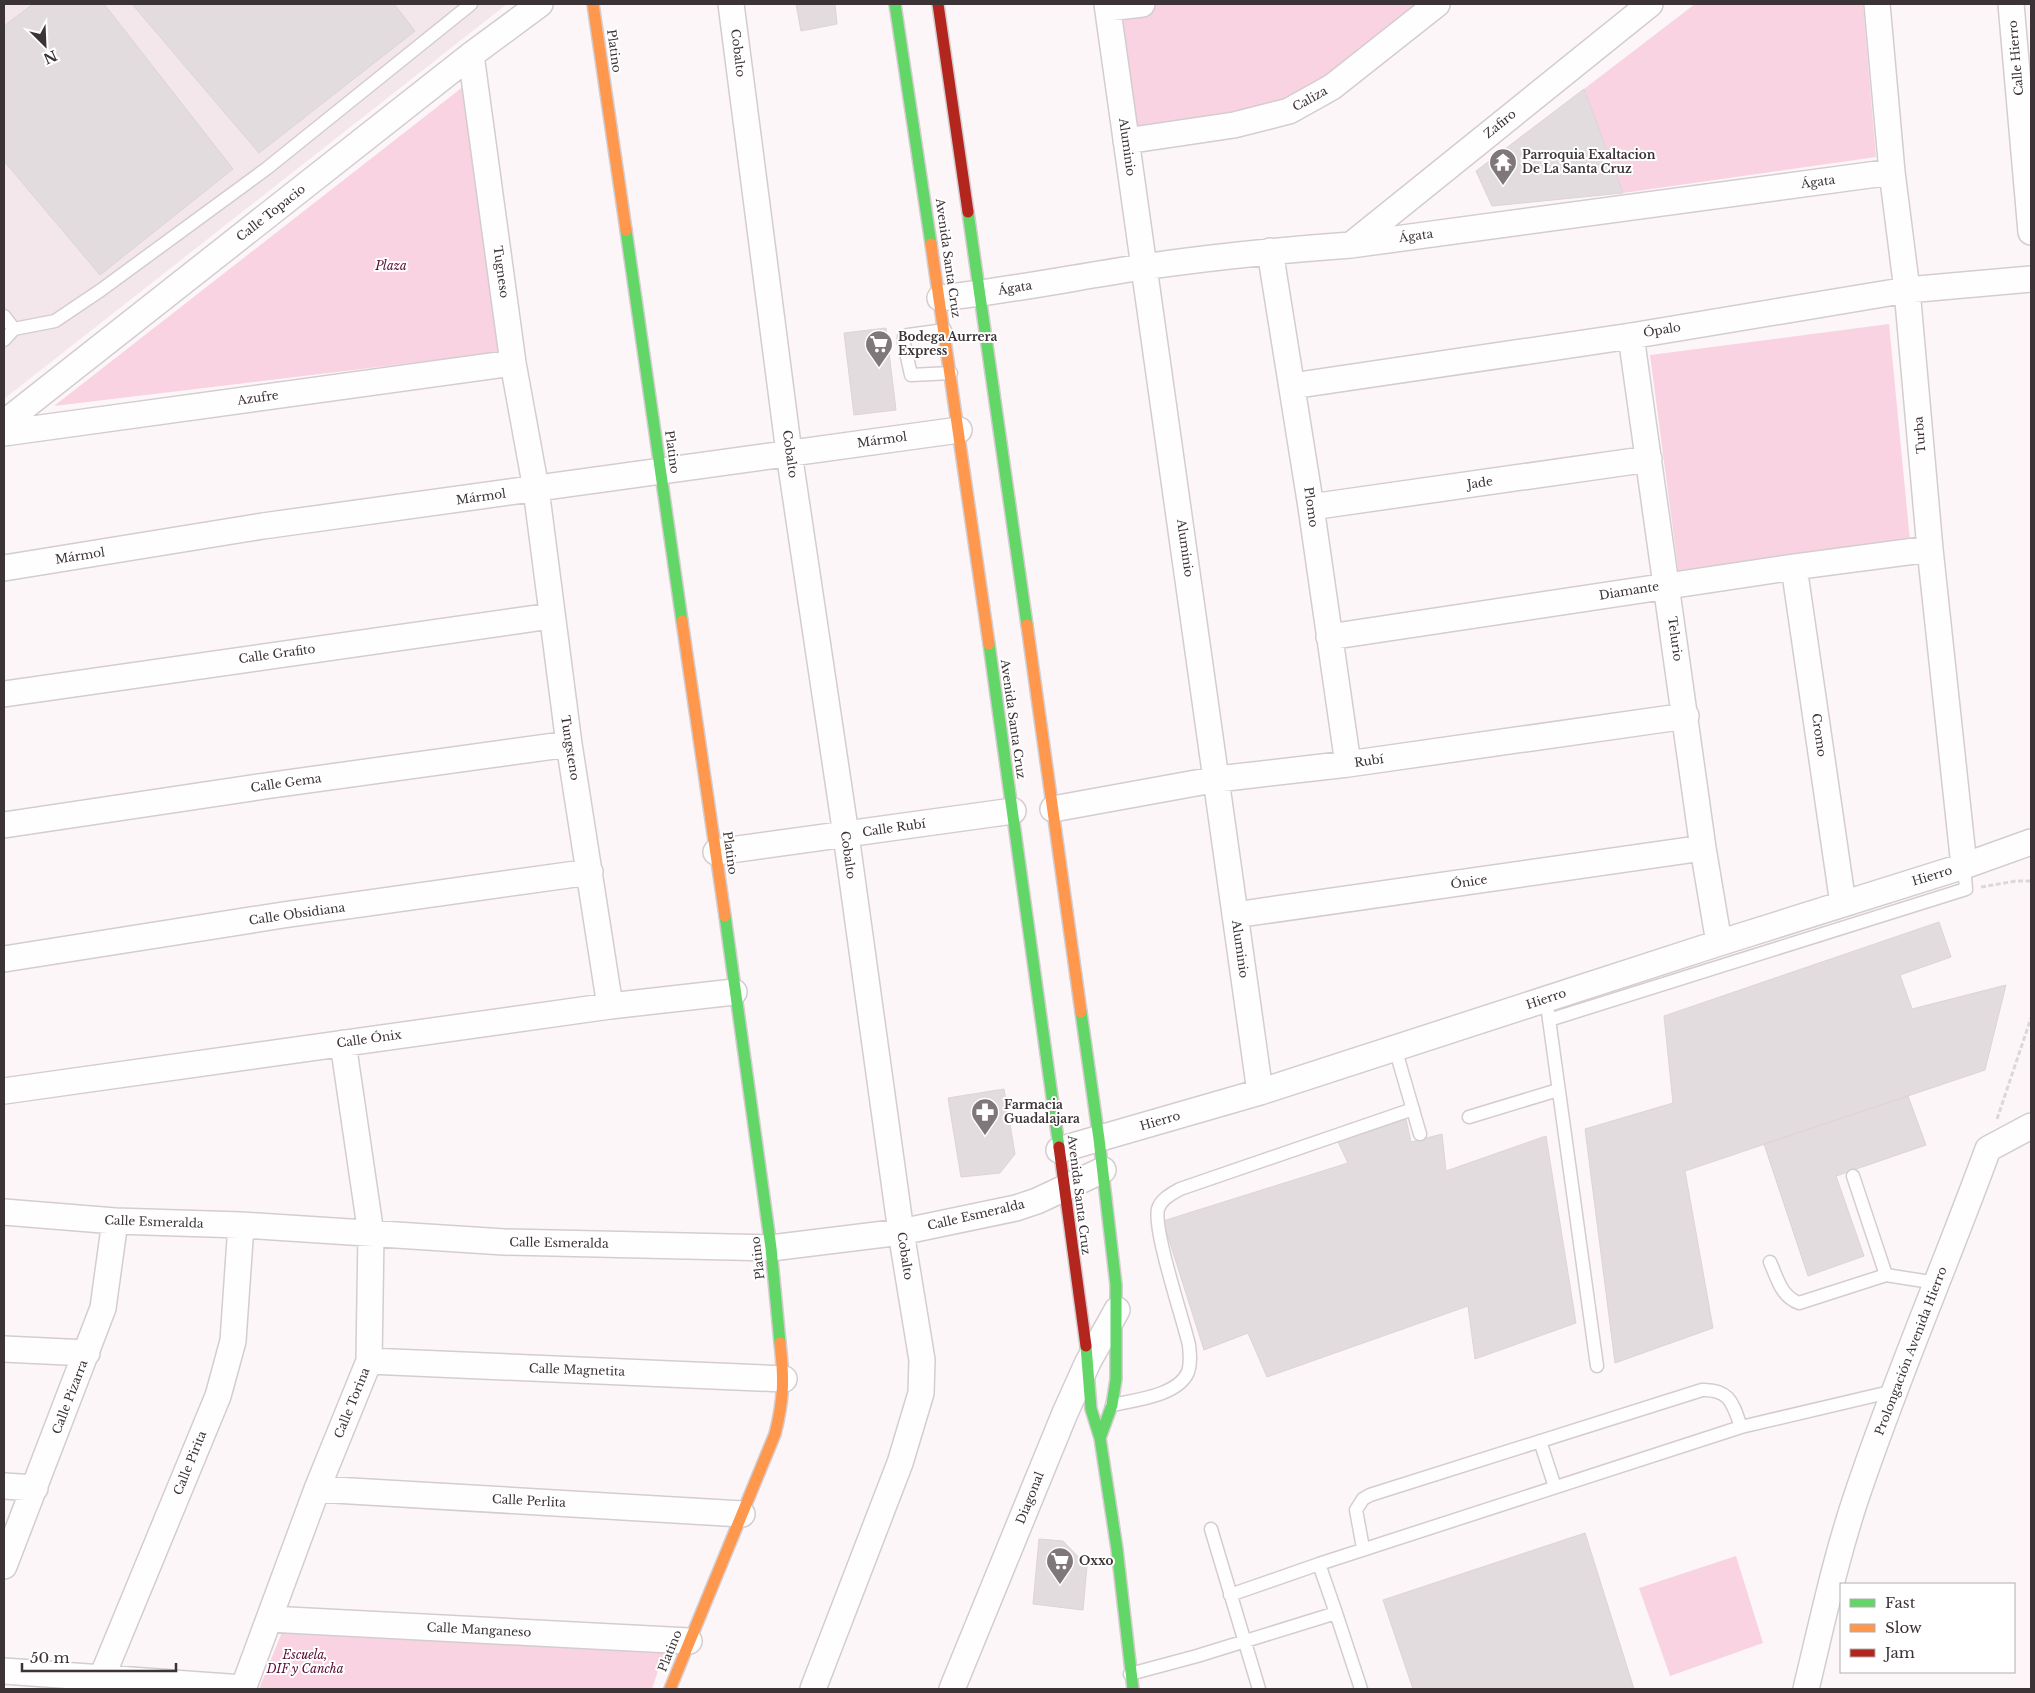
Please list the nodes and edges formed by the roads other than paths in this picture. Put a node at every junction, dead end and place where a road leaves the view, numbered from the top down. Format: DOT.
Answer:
graph roads {
  1 [pos="471,4"];
  2 [pos="540,4"];
  3 [pos="593,4"];
  4 [pos="731,4"];
  5 [pos="895,4"];
  6 [pos="938,4"];
  7 [pos="1142,4"];
  8 [pos="1437,4"];
  9 [pos="1877,4"];
  10 [pos="2011,4"];
  11 [pos="1108,6"];
  12 [pos="1642,6"];
  13 [pos="471,55"];
  14 [pos="1126,141"];
  15 [pos="1892,172"];
  16 [pos="2031,232"];
  17 [pos="1351,244"];
  18 [pos="1270,251"];
  19 [pos="1143,267"];
  20 [pos="2031,279"];
  21 [pos="1907,290"];
  22 [pos="980,294"];
  23 [pos="940,298"];
  24 [pos="4,316"];
  25 [pos="14,329"];
  26 [pos="945,330"];
  27 [pos="1631,336"];
  28 [pos="4,340"];
  29 [pos="513,363"];
  30 [pos="951,373"];
  31 [pos="1292,386"];
  32 [pos="4,423"];
  33 [pos="959,430"];
  34 [pos="4,433"];
  35 [pos="789,453"];
  36 [pos="1650,459"];
  37 [pos="661,470"];
  38 [pos="536,489"];
  39 [pos="1311,507"];
  40 [pos="1930,550"];
  41 [pos="1794,567"];
  42 [pos="4,568"];
  43 [pos="1667,586"];
  44 [pos="551,616"];
  45 [pos="1329,637"];
  46 [pos="4,694"];
  47 [pos="1686,716"];
  48 [pos="569,744"];
  49 [pos="1348,764"];
  50 [pos="1218,780"];
  51 [pos="1053,809"];
  52 [pos="1012,811"];
  53 [pos="4,825"];
  54 [pos="846,835"];
  55 [pos="2031,842"];
  56 [pos="1703,848"];
  57 [pos="716,852"];
  58 [pos="590,872"];
  59 [pos="1965,878"];
  60 [pos="1843,904"];
  61 [pos="1235,915"];
  62 [pos="1719,943"];
  63 [pos="4,959"];
  64 [pos="734,992"];
  65 [pos="610,1006"];
  66 [pos="1547,1010"];
  67 [pos="343,1043"];
  68 [pos="1395,1048"];
  69 [pos="1558,1090"];
  70 [pos="4,1091"];
  71 [pos="1260,1092"];
  72 [pos="1412,1109"];
  73 [pos="1469,1117"];
  74 [pos="2031,1126"];
  75 [pos="1420,1134"];
  76 [pos="1099,1139"];
  77 [pos="1059,1150"];
  78 [pos="1103,1170"];
  79 [pos="1854,1176"];
  80 [pos="1062,1190"];
  81 [pos="4,1212"];
  82 [pos="115,1221"];
  83 [pos="241,1225"];
  84 [pos="901,1232"];
  85 [pos="370,1234"];
  86 [pos="771,1248"];
  87 [pos="1770,1262"];
  88 [pos="1886,1275"];
  89 [pos="1937,1283"];
  90 [pos="1117,1310"];
  91 [pos="4,1350"];
  92 [pos="88,1353"];
  93 [pos="369,1361"];
  94 [pos="1088,1362"];
  95 [pos="1598,1366"];
  96 [pos="784,1379"];
  97 [pos="1894,1391"];
  98 [pos="1102,1407"];
  99 [pos="1065,1413"];
  100 [pos="1741,1427"];
  101 [pos="1100,1438"];
  102 [pos="1540,1440"];
  103 [pos="4,1486"];
  104 [pos="1555,1487"];
  105 [pos="34,1488"];
  106 [pos="316,1489"];
  107 [pos="742,1514"];
  108 [pos="1211,1529"];
  109 [pos="1363,1548"];
  110 [pos="1318,1564"];
  111 [pos="4,1566"];
  112 [pos="1230,1595"];
  113 [pos="1336,1613"];
  114 [pos="269,1619"];
  115 [pos="689,1641"];
  116 [pos="1244,1642"];
  117 [pos="4,1670"];
  118 [pos="1130,1674"];
  119 [pos="99,1684"];
  120 [pos="243,1689"];
  121 [pos="670,1689"];
  122 [pos="813,1689"];
  123 [pos="952,1689"];
  124 [pos="1132,1689"];
  125 [pos="1259,1689"];
  126 [pos="1361,1689"];
  127 [pos="1806,1689"];
  1 -- 25 [label="lane"];
  2 -- 13 [label="street, Calle Topacio"];
  3 -- 37 [label="street, Platino"];
  4 -- 35 [label="street, Cobalto"];
  5 -- 23 [label="street, Avenida Santa Cruz"];
  6 -- 22 [label="street, Avenida Santa Cruz"];
  7 -- 11 [label="street"];
  8 -- 14 [label="street, Caliza"];
  9 -- 15 [label="street, Turba"];
  10 -- 16 [label="street, Calle Hierro"];
  11 -- 14 [label="street, Aluminio"];
  12 -- 17 [label="street, Zafiro"];
  13 -- 29 [label="street, Tugneso"];
  13 -- 32 [label="street, Calle Topacio"];
  14 -- 19 [label="street, Aluminio"];
  15 -- 17 [label="street, Ágata"];
  15 -- 21 [label="street, Turba"];
  17 -- 18 [label="street, Ágata"];
  18 -- 19 [label="street, Ágata"];
  18 -- 31 [label="street, Plomo"];
  19 -- 22 [label="street, Ágata"];
  19 -- 50 [label="street, Aluminio"];
  20 -- 21 [label="street, Ópalo"];
  21 -- 27 [label="street, Ópalo"];
  21 -- 40 [label="street, Turba"];
  22 -- 23 [label="street, Ágata"];
  22 -- 51 [label="street, Avenida Santa Cruz"];
  23 -- 26 [label="street, Avenida Santa Cruz"];
  24 -- 25 [label="lane"];
  25 -- 28 [label="lane"];
  26 -- 30 [label="street, Avenida Santa Cruz"];
  26 -- 30 [label="lane"];
  27 -- 31 [label="street, Ópalo"];
  27 -- 36 [label="street, Telurio"];
  29 -- 34 [label="street, Azufre"];
  29 -- 38 [label="street, Tugneso"];
  30 -- 33 [label="street, Avenida Santa Cruz"];
  31 -- 39 [label="street, Plomo"];
  33 -- 35 [label="street, Mármol"];
  33 -- 52 [label="street, Avenida Santa Cruz"];
  35 -- 37 [label="street, Mármol"];
  35 -- 54 [label="street, Cobalto"];
  36 -- 39 [label="street, Jade"];
  36 -- 43 [label="street, Telurio"];
  37 -- 38 [label="street, Mármol"];
  37 -- 57 [label="street, Platino"];
  38 -- 42 [label="street, Mármol"];
  38 -- 44 [label="street, Tungsteno"];
  39 -- 45 [label="street, Plomo"];
  40 -- 41 [label="street, Diamante"];
  40 -- 59 [label="street, Turba"];
  41 -- 43 [label="street, Diamante"];
  41 -- 60 [label="street, Cromo"];
  43 -- 45 [label="street, Diamante"];
  43 -- 47 [label="street, Telurio"];
  44 -- 46 [label="street, Calle Grafito"];
  44 -- 48 [label="street, Tungsteno"];
  45 -- 49 [label="street, Plomo"];
  47 -- 49 [label="street, Rubí"];
  47 -- 56 [label="street, Telurio"];
  48 -- 53 [label="street, Calle Gema"];
  48 -- 58 [label="street, Tungsteno"];
  49 -- 50 [label="street, Rubí"];
  50 -- 51 [label="street, Rubí"];
  50 -- 61 [label="street, Aluminio"];
  51 -- 76 [label="street, Avenida Santa Cruz"];
  52 -- 54 [label="street, Calle Rubí"];
  52 -- 77 [label="street, Avenida Santa Cruz"];
  54 -- 57 [label="street, Calle Rubí"];
  54 -- 84 [label="street, Cobalto"];
  55 -- 59 [label="street, Hierro"];
  56 -- 61 [label="street, Ónice"];
  56 -- 62 [label="street, Telurio"];
  57 -- 64 [label="street, Platino"];
  58 -- 63 [label="street, Calle Obsidiana"];
  58 -- 65 [label="street, Tungsteno"];
  59 -- 60 [label="street, Hierro"];
  59 -- 66 [label="lane"];
  60 -- 62 [label="street, Hierro"];
  61 -- 71 [label="street, Aluminio"];
  62 -- 66 [label="street, Hierro"];
  64 -- 65 [label="street, Calle Ónix"];
  64 -- 86 [label="street, Platino"];
  65 -- 67 [label="street, Calle Ónix"];
  66 -- 68 [label="street, Hierro"];
  66 -- 69 [label="lane"];
  67 -- 70 [label="street, Calle Ónix"];
  67 -- 85 [label="street, Calle Torina"];
  68 -- 71 [label="street, Hierro"];
  68 -- 72 [label="lane"];
  69 -- 73 [label="lane"];
  69 -- 95 [label="lane"];
  71 -- 76 [label="street, Hierro"];
  72 -- 75 [label="lane"];
  72 -- 98 [label="lane"];
  74 -- 89 [label="street, Prolongación Avenida Hierro"];
  76 -- 77 [label="street, Hierro"];
  76 -- 78 [label="street, Avenida Santa Cruz"];
  77 -- 80 [label="street, Avenida Santa Cruz"];
  78 -- 80 [label="street, Calle Esmeralda"];
  78 -- 90 [label="street, Avenida Santa Cruz"];
  79 -- 88 [label="lane"];
  80 -- 84 [label="street, Calle Esmeralda"];
  80 -- 94 [label="street, Avenida Santa Cruz"];
  81 -- 82 [label="street, Calle Esmeralda"];
  82 -- 83 [label="street, Calle Esmeralda"];
  82 -- 92 [label="street, Calle Pizarra"];
  83 -- 85 [label="street, Calle Esmeralda"];
  83 -- 119 [label="street, Calle Pirita"];
  84 -- 86 [label="street, Calle Esmeralda"];
  84 -- 122 [label="street, Cobalto"];
  85 -- 86 [label="street, Calle Esmeralda"];
  85 -- 93 [label="street, Calle Torina"];
  86 -- 96 [label="street, Platino"];
  87 -- 88 [label="lane"];
  88 -- 89 [label="lane"];
  89 -- 97 [label="street, Prolongación Avenida Hierro"];
  90 -- 94 [label="street, Diagonal"];
  90 -- 98 [label="street, Avenida Santa Cruz"];
  91 -- 92 [label="street"];
  92 -- 105 [label="street, Calle Pizarra"];
  93 -- 96 [label="street, Calle Magnetita"];
  93 -- 106 [label="street, Calle Torina"];
  94 -- 98 [label="street, Avenida Santa Cruz"];
  94 -- 99 [label="street, Diagonal"];
  96 -- 107 [label="street, Platino"];
  97 -- 100 [label="lane"];
  97 -- 127 [label="street, Prolongación Avenida Hierro"];
  98 -- 99 [label="street"];
  98 -- 101 [label="street, Avenida Santa Cruz"];
  98 -- 101 [label="street, Avenida Santa Cruz"];
  99 -- 123 [label="street, Diagonal"];
  100 -- 102 [label="lane"];
  100 -- 104 [label="lane"];
  101 -- 118 [label="street, Avenida Santa Cruz"];
  102 -- 104 [label="lane"];
  102 -- 109 [label="lane"];
  103 -- 105 [label="street"];
  104 -- 109 [label="lane"];
  105 -- 111 [label="street, Calle Pizarra"];
  106 -- 107 [label="street, Calle Perlita"];
  106 -- 114 [label="street, Calle Torina"];
  107 -- 115 [label="street, Platino"];
  108 -- 112 [label="lane"];
  109 -- 110 [label="lane"];
  110 -- 112 [label="lane"];
  110 -- 113 [label="lane"];
  112 -- 116 [label="lane"];
  113 -- 116 [label="lane"];
  113 -- 126 [label="lane"];
  114 -- 115 [label="street, Calle Manganeso"];
  114 -- 120 [label="street, Calle Torina"];
  115 -- 121 [label="street, Platino"];
  116 -- 118 [label="lane"];
  116 -- 125 [label="lane"];
  117 -- 119 [label="street"];
  118 -- 124 [label="street, Avenida Santa Cruz"];
  119 -- 120 [label="street"];
}
